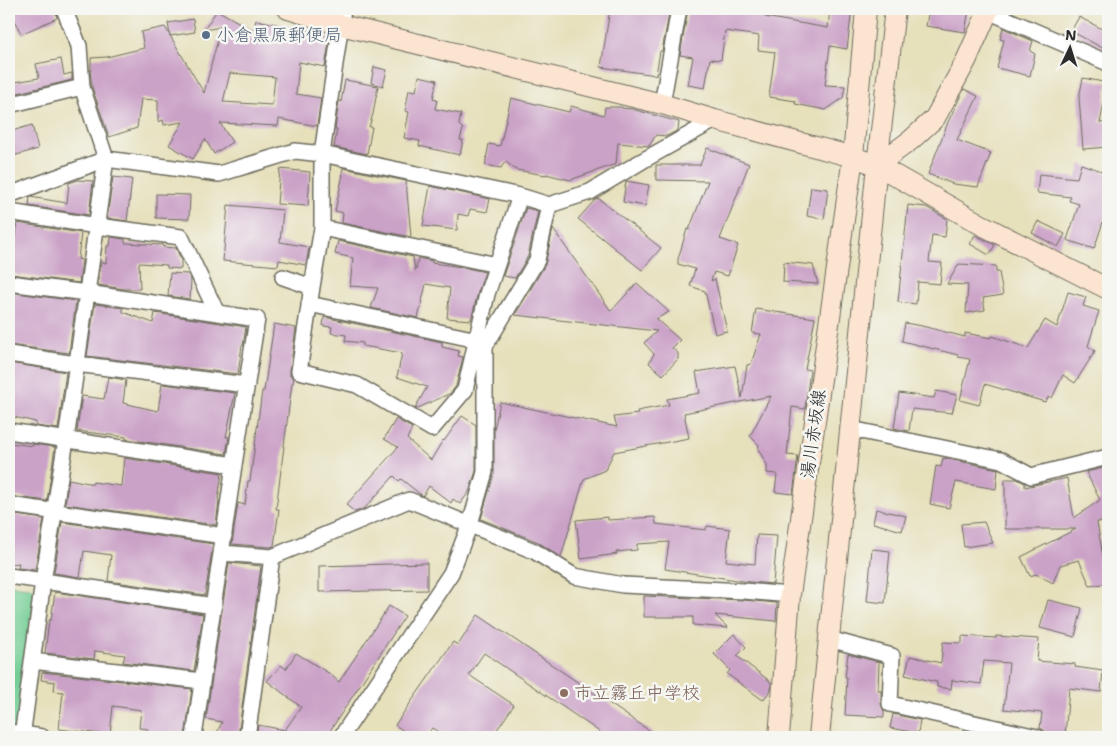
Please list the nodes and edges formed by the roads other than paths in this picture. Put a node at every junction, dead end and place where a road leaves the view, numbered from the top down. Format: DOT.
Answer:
graph roads {
  1 [pos="64,9"];
  2 [pos="288,9"];
  3 [pos="679,9"];
  4 [pos="866,9"];
  5 [pos="895,9"];
  6 [pos="988,10"];
  7 [pos="342,17"];
  8 [pos="1108,64"];
  9 [pos="82,87"];
  10 [pos="662,104"];
  11 [pos="9,105"];
  12 [pos="715,120"];
  13 [pos="322,154"];
  14 [pos="853,157"];
  15 [pos="106,159"];
  16 [pos="877,165"];
  17 [pos="9,195"];
  18 [pos="520,196"];
  19 [pos="549,205"];
  20 [pos="9,212"];
  21 [pos="97,226"];
  22 [pos="322,228"];
  23 [pos="497,265"];
  24 [pos="283,277"];
  25 [pos="9,282"];
  26 [pos="312,287"];
  27 [pos="1108,289"];
  28 [pos="87,293"];
  29 [pos="309,304"];
  30 [pos="217,313"];
  31 [pos="477,340"];
  32 [pos="9,354"];
  33 [pos="76,364"];
  34 [pos="247,385"];
  35 [pos="850,429"];
  36 [pos="9,432"];
  37 [pos="66,440"];
  38 [pos="1108,457"];
  39 [pos="234,465"];
  40 [pos="9,505"];
  41 [pos="55,512"];
  42 [pos="470,524"];
  43 [pos="224,536"];
  44 [pos="222,553"];
  45 [pos="272,557"];
  46 [pos="9,576"];
  47 [pos="43,581"];
  48 [pos="790,596"];
  49 [pos="214,606"];
  50 [pos="829,639"];
  51 [pos="32,662"];
  52 [pos="202,681"];
  53 [pos="17,735"];
  54 [pos="42,737"];
  55 [pos="194,737"];
  56 [pos="247,737"];
  57 [pos="341,737"];
  58 [pos="779,737"];
  59 [pos="819,737"];
  60 [pos="1037,737"];
  1 -- 9 [label="street"];
  2 -- 7 [label="main road"];
  3 -- 10 [label="street"];
  4 -- 14 [label="main road, 湯川赤坂線"];
  5 -- 16 [label="main road, 湯川赤坂線"];
  6 -- 8 [label="street"];
  6 -- 16 [label="main road"];
  7 -- 10 [label="main road"];
  7 -- 13 [label="street"];
  9 -- 11 [label="street"];
  9 -- 15 [label="street"];
  10 -- 12 [label="main road"];
  12 -- 14 [label="main road"];
  12 -- 19 [label="street"];
  13 -- 15 [label="street"];
  13 -- 18 [label="street"];
  13 -- 22 [label="street"];
  14 -- 16 [label="main road"];
  14 -- 48 [label="main road, 湯川赤坂線"];
  15 -- 17 [label="street"];
  15 -- 21 [label="street"];
  16 -- 27 [label="main road"];
  16 -- 35 [label="main road, 湯川赤坂線"];
  18 -- 19 [label="street"];
  18 -- 23 [label="street"];
  19 -- 42 [label="street"];
  20 -- 21 [label="street"];
  21 -- 28 [label="street"];
  21 -- 30 [label="street"];
  22 -- 23 [label="street"];
  22 -- 26 [label="street"];
  23 -- 31 [label="street"];
  24 -- 26 [label="street"];
  25 -- 28 [label="street"];
  26 -- 29 [label="street"];
  28 -- 30 [label="street"];
  28 -- 33 [label="street"];
  29 -- 31 [label="street"];
  29 -- 31 [label="street"];
  30 -- 34 [label="street"];
  32 -- 33 [label="street"];
  33 -- 34 [label="street"];
  33 -- 37 [label="street"];
  34 -- 39 [label="street"];
  35 -- 38 [label="street"];
  35 -- 50 [label="main road, 湯川赤坂線"];
  36 -- 37 [label="street"];
  37 -- 39 [label="street"];
  37 -- 41 [label="street"];
  39 -- 43 [label="street"];
  40 -- 41 [label="street"];
  41 -- 43 [label="street"];
  41 -- 47 [label="street"];
  42 -- 45 [label="street"];
  42 -- 48 [label="street"];
  42 -- 57 [label="street"];
  43 -- 44 [label="street"];
  44 -- 45 [label="street"];
  44 -- 49 [label="street"];
  45 -- 56 [label="street"];
  46 -- 47 [label="street"];
  47 -- 49 [label="street"];
  47 -- 51 [label="street"];
  48 -- 58 [label="main road, 湯川赤坂線"];
  49 -- 52 [label="street"];
  50 -- 59 [label="main road, 湯川赤坂線"];
  50 -- 60 [label="street"];
  51 -- 52 [label="street"];
  51 -- 53 [label="street"];
  52 -- 55 [label="street"];
  53 -- 54 [label="street"];
}
